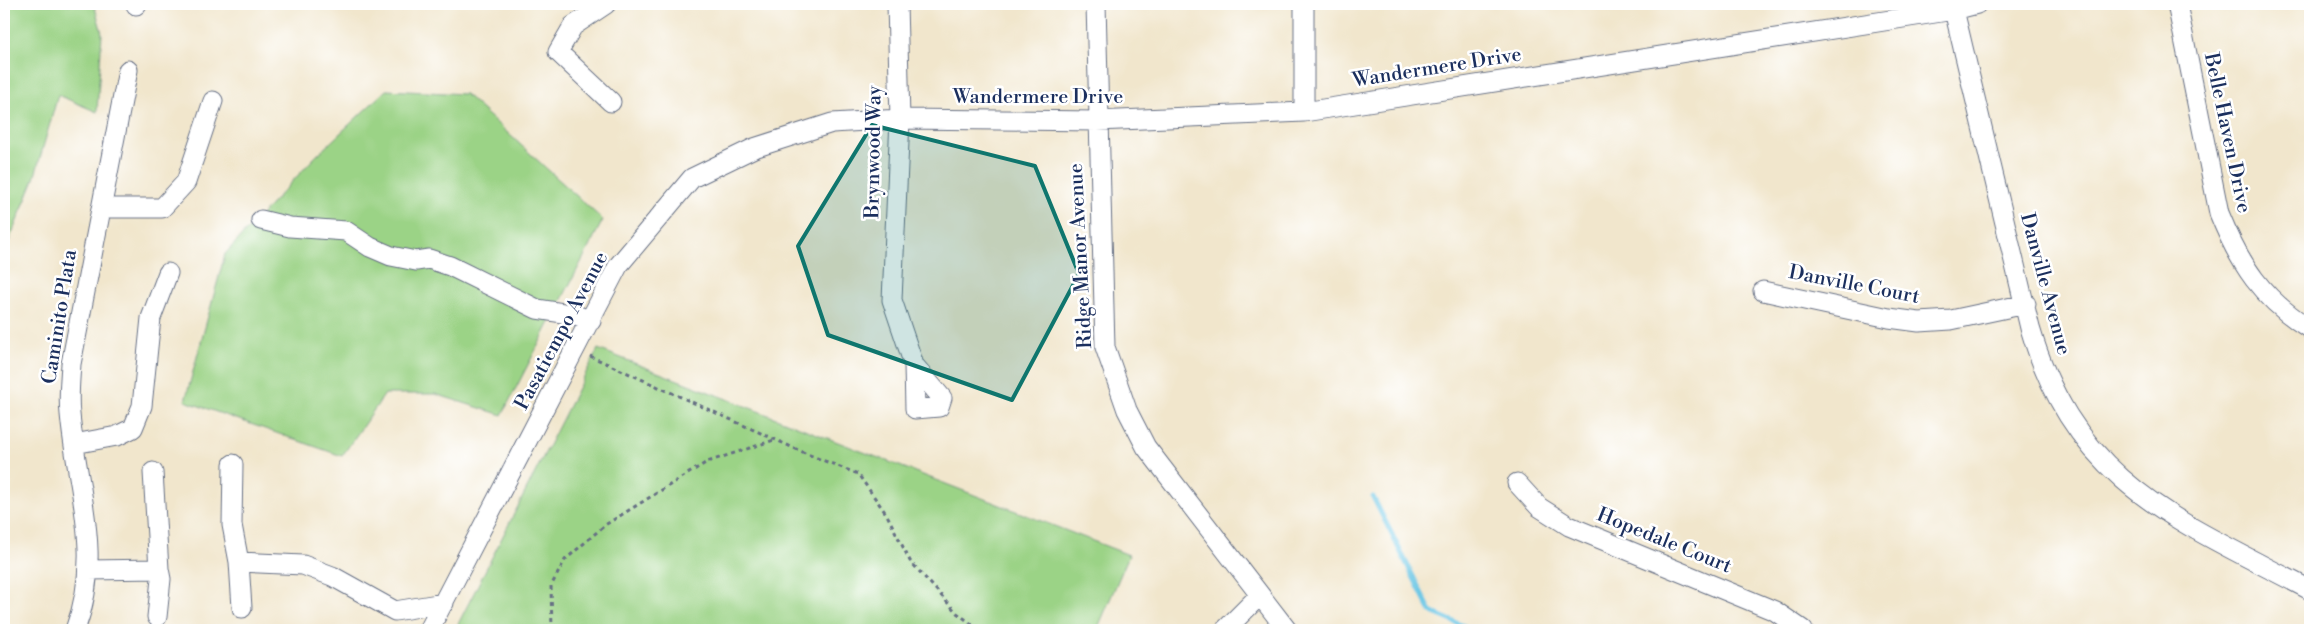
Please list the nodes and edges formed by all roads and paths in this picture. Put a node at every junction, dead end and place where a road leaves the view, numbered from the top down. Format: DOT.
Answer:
graph roads {
  1 [pos="606,4"];
  2 [pos="897,4"];
  3 [pos="1096,4"];
  4 [pos="1304,4"];
  5 [pos="1977,4"];
  6 [pos="2177,4"];
  7 [pos="1954,10"];
  8 [pos="128,70"];
  9 [pos="213,101"];
  10 [pos="611,102"];
  11 [pos="1304,112"];
  12 [pos="900,119"];
  13 [pos="1098,121"];
  14 [pos="101,208"];
  15 [pos="261,220"];
  16 [pos="168,273"];
  17 [pos="1762,291"];
  18 [pos="2026,304"];
  19 [pos="582,318"];
  20 [pos="2310,329"];
  21 [pos="576,349"];
  22 [pos="914,365"];
  23 [pos="775,440"];
  24 [pos="74,444"];
  25 [pos="233,464"];
  26 [pos="153,472"];
  27 [pos="1517,483"];
  28 [pos="239,562"];
  29 [pos="159,569"];
  30 [pos="88,570"];
  31 [pos="2310,590"];
  32 [pos="1260,596"];
  33 [pos="444,603"];
  34 [pos="242,608"];
  35 [pos="157,618"];
  36 [pos="76,630"];
  37 [pos="429,630"];
  38 [pos="552,630"];
  39 [pos="974,630"];
  40 [pos="1225,630"];
  41 [pos="1288,630"];
  42 [pos="1803,630"];
  1 -- 10 [label="street"];
  2 -- 12 [label="street, Brynwood Way"];
  3 -- 13 [label="street, Ridge Manor Avenue"];
  4 -- 11 [label="street"];
  5 -- 7 [label="street, Wandermere Drive"];
  6 -- 20 [label="street, Belle Haven Drive"];
  7 -- 11 [label="street, Wandermere Drive"];
  7 -- 18 [label="street, Danville Avenue"];
  8 -- 14 [label="street, Caminito Plata"];
  9 -- 14 [label="street"];
  11 -- 13 [label="street, Wandermere Drive"];
  12 -- 13 [label="street, Wandermere Drive"];
  12 -- 19 [label="street, Pasatiempo Avenue"];
  12 -- 22 [label="street, Brynwood Way"];
  13 -- 32 [label="street, Ridge Manor Avenue"];
  14 -- 24 [label="street, Caminito Plata"];
  15 -- 19 [label="street"];
  16 -- 24 [label="street"];
  17 -- 18 [label="street, Danville Court"];
  18 -- 31 [label="street, Danville Avenue"];
  19 -- 21 [label="street, Pasatiempo Avenue"];
  21 -- 23 [label="path"];
  21 -- 33 [label="street, Pasatiempo Avenue"];
  23 -- 38 [label="path"];
  23 -- 39 [label="path"];
  24 -- 30 [label="street, Caminito Plata"];
  25 -- 28 [label="street"];
  26 -- 29 [label="street"];
  27 -- 42 [label="street, Hopedale Court"];
  28 -- 33 [label="street"];
  28 -- 34 [label="street"];
  29 -- 30 [label="street"];
  29 -- 35 [label="street"];
  30 -- 36 [label="street, Caminito Plata"];
  32 -- 40 [label="street"];
  32 -- 41 [label="street, Ridge Manor Avenue"];
  33 -- 37 [label="street, Pasatiempo Avenue"];
}
